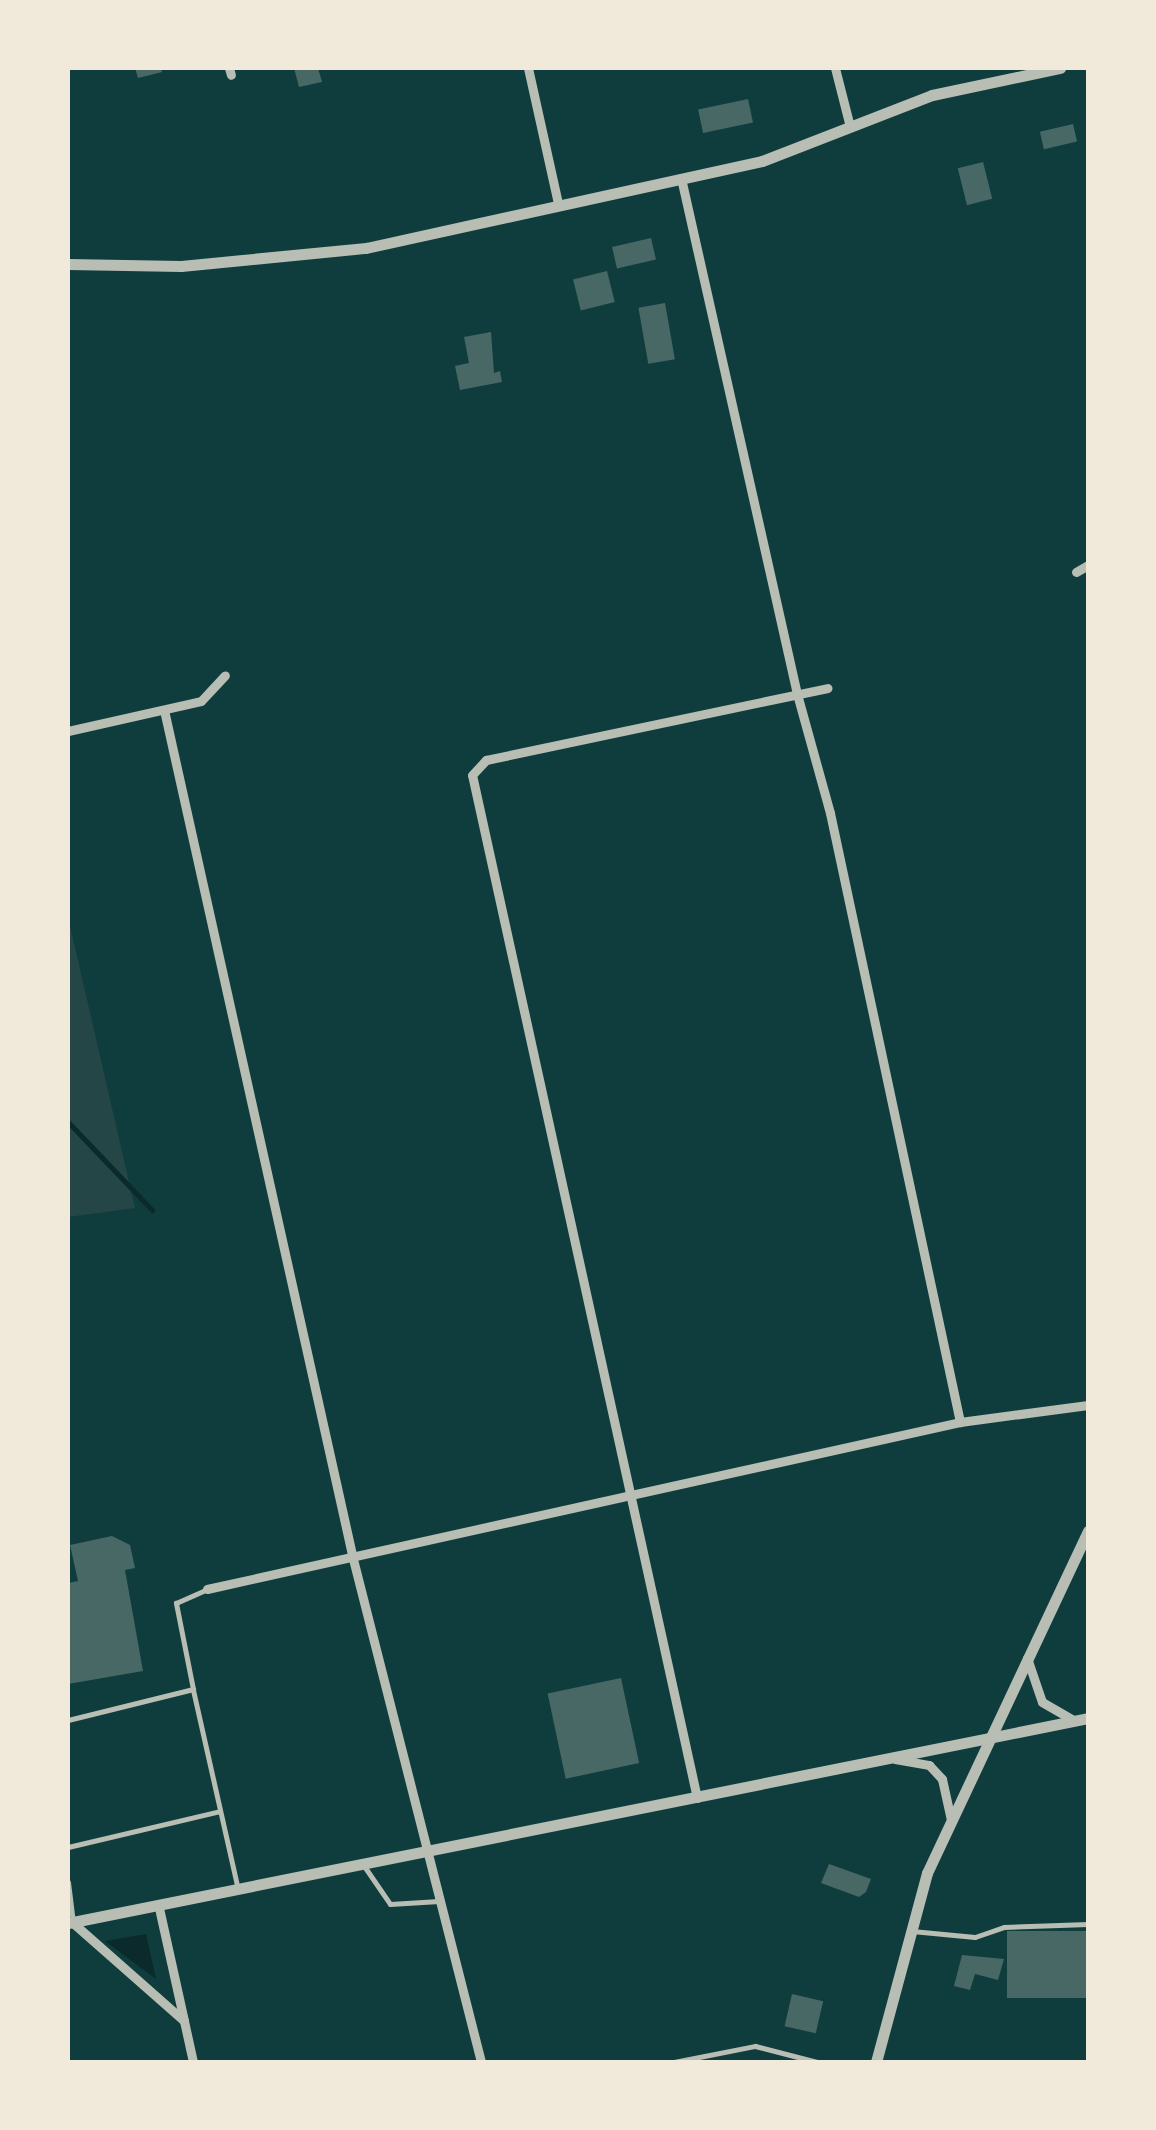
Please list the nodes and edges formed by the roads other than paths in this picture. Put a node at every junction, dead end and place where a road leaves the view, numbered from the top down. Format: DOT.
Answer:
graph roads {
  1 [pos="528,68"];
  2 [pos="836,68"];
  3 [pos="1060,68"];
  4 [pos="848,123"];
  5 [pos="681,178"];
  6 [pos="558,204"];
  7 [pos="68,264"];
  8 [pos="1088,565"];
  9 [pos="1076,572"];
  10 [pos="225,674"];
  11 [pos="828,688"];
  12 [pos="797,694"];
  13 [pos="164,710"];
  14 [pos="68,731"];
  15 [pos="1088,1406"];
  16 [pos="960,1422"];
  17 [pos="634,1500"];
  18 [pos="1088,1532"];
  19 [pos="353,1559"];
  20 [pos="206,1590"];
  21 [pos="1027,1658"];
  22 [pos="193,1689"];
  23 [pos="68,1720"];
  24 [pos="1082,1720"];
  25 [pos="988,1739"];
  26 [pos="892,1758"];
  27 [pos="697,1798"];
  28 [pos="220,1811"];
  29 [pos="951,1820"];
  30 [pos="68,1846"];
  31 [pos="425,1854"];
  32 [pos="364,1866"];
  33 [pos="68,1882"];
  34 [pos="239,1892"];
  35 [pos="440,1900"];
  36 [pos="158,1908"];
  37 [pos="70,1923"];
  38 [pos="1088,1924"];
  39 [pos="910,1931"];
  40 [pos="184,2021"];
  41 [pos="194,2062"];
  42 [pos="481,2062"];
  43 [pos="674,2062"];
  44 [pos="817,2062"];
  45 [pos="876,2062"];
  1 -- 6 [label="street"];
  2 -- 4 [label="street"];
  3 -- 4 [label="street"];
  4 -- 5 [label="street"];
  5 -- 6 [label="street"];
  5 -- 12 [label="street"];
  6 -- 7 [label="street"];
  8 -- 9 [label="street"];
  10 -- 13 [label="street"];
  11 -- 12 [label="street"];
  12 -- 16 [label="street"];
  12 -- 17 [label="street"];
  13 -- 14 [label="street"];
  13 -- 19 [label="street"];
  15 -- 16 [label="street"];
  16 -- 17 [label="street"];
  17 -- 19 [label="street"];
  17 -- 27 [label="street"];
  18 -- 21 [label="street"];
  19 -- 20 [label="street"];
  19 -- 31 [label="street"];
  20 -- 22 [label="lane"];
  21 -- 24 [label="street"];
  21 -- 25 [label="street"];
  22 -- 23 [label="lane"];
  22 -- 28 [label="lane"];
  24 -- 25 [label="street"];
  25 -- 26 [label="street"];
  25 -- 29 [label="street"];
  26 -- 27 [label="street"];
  26 -- 29 [label="street"];
  27 -- 31 [label="street"];
  28 -- 30 [label="lane"];
  28 -- 34 [label="lane"];
  29 -- 39 [label="street"];
  31 -- 32 [label="street"];
  31 -- 35 [label="street"];
  32 -- 34 [label="street"];
  32 -- 35 [label="lane"];
  33 -- 37 [label="lane"];
  34 -- 36 [label="street"];
  35 -- 42 [label="street"];
  36 -- 37 [label="street"];
  36 -- 40 [label="street"];
  37 -- 40 [label="street"];
  38 -- 39 [label="lane"];
  39 -- 45 [label="street"];
  40 -- 41 [label="street"];
  43 -- 44 [label="lane"];
}
